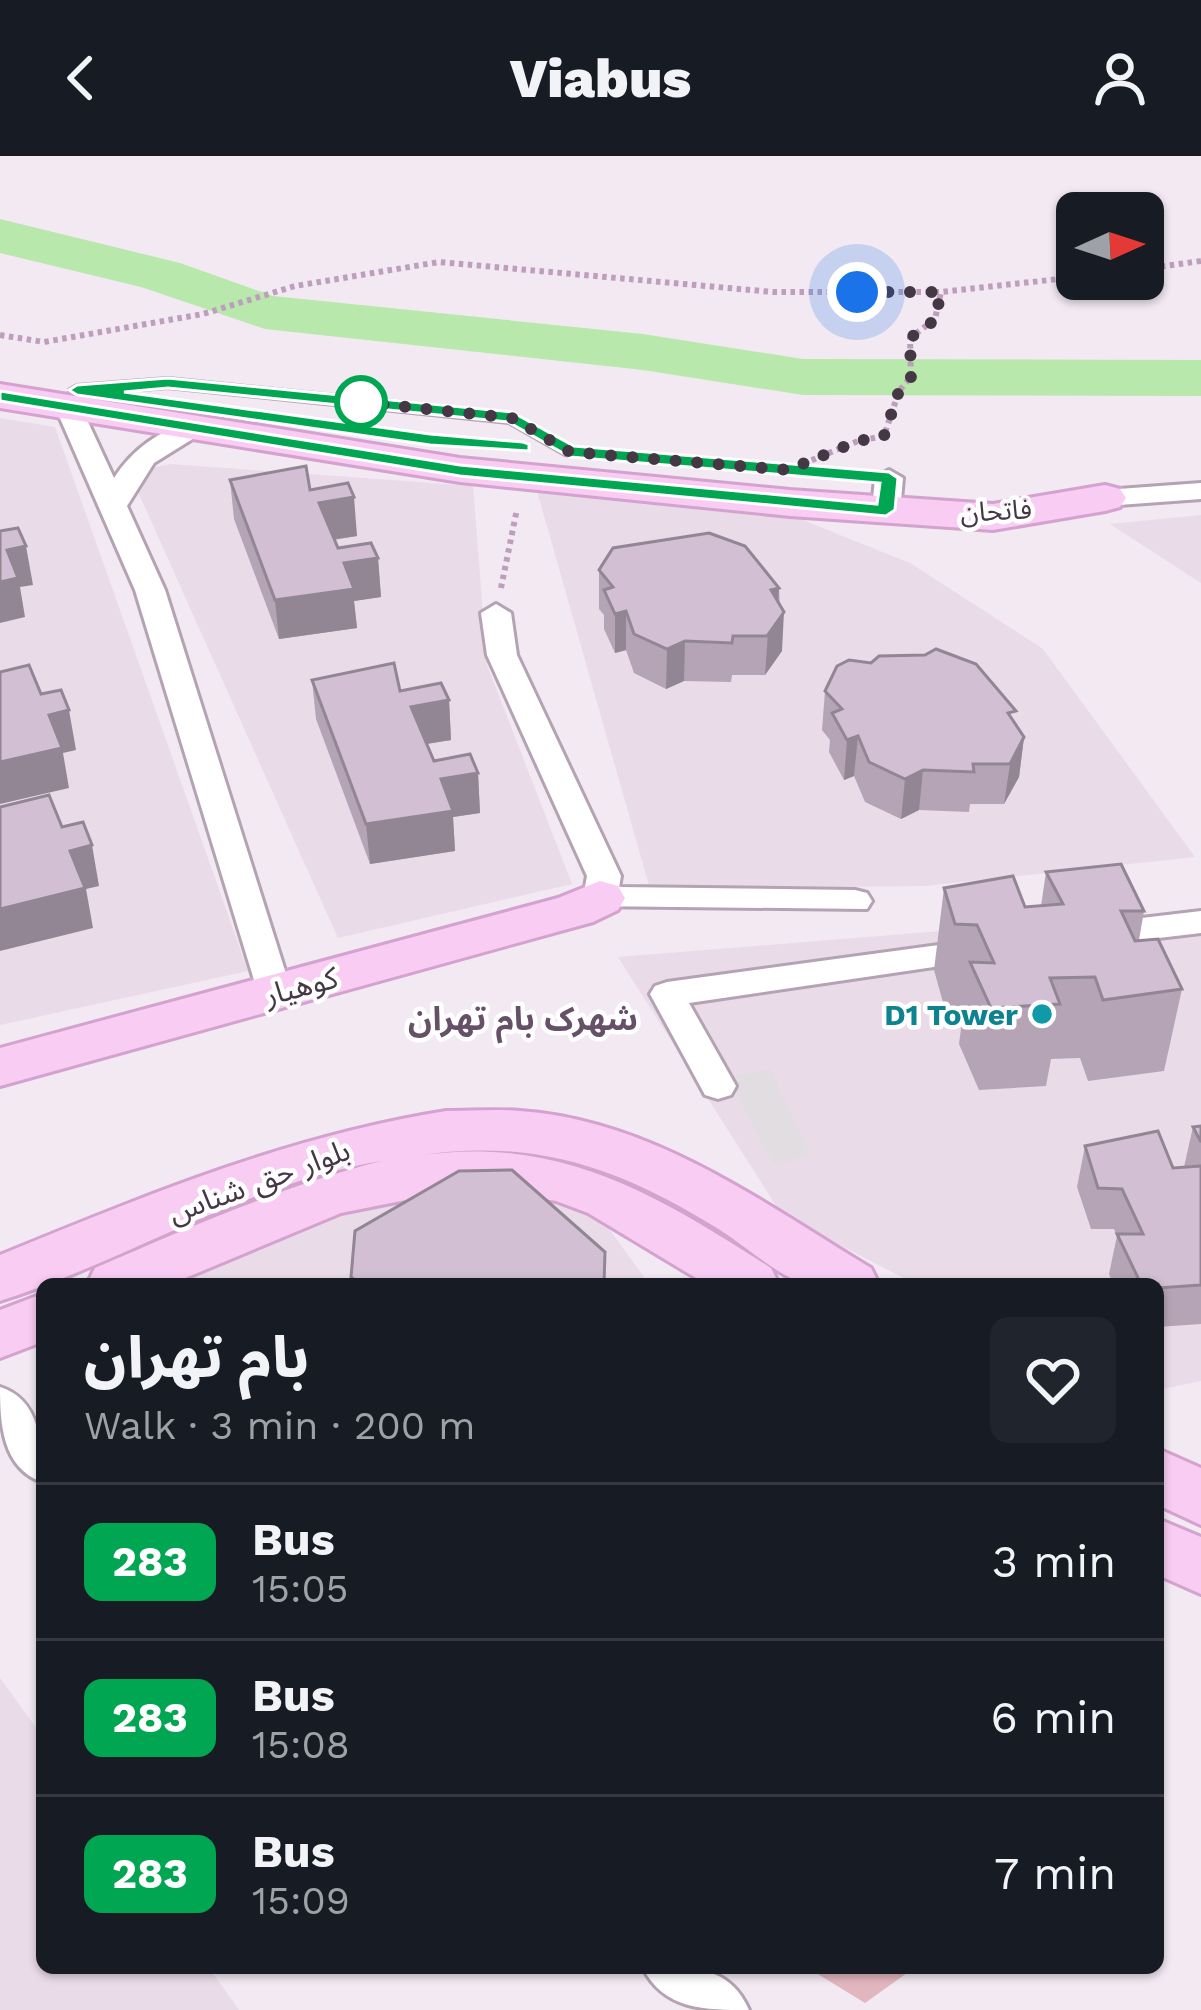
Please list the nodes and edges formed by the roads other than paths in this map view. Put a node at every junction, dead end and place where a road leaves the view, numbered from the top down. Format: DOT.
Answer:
graph roads {
  1 [pos="0,374"];
  2 [pos="0,396"];
  3 [pos="73,400"];
  4 [pos="193,430"];
  5 [pos="1201,491"];
  6 [pos="888,494"];
  7 [pos="1105,498"];
  8 [pos="115,503"];
  9 [pos="496,614"];
  10 [pos="600,898"];
  11 [pos="855,901"];
  12 [pos="1201,922"];
  13 [pos="1053,940"];
  14 [pos="1007,947"];
  15 [pos="275,993"];
  16 [pos="0,1066"];
  17 [pos="718,1086"];
  18 [pos="130,1278"];
  19 [pos="741,1278"];
  20 [pos="840,1278"];
  21 [pos="0,1279"];
  22 [pos="36,1319"];
  23 [pos="0,1335"];
  24 [pos="0,1403"];
  25 [pos="36,1456"];
  26 [pos="1164,1477"];
  27 [pos="1201,1499"];
  28 [pos="1164,1548"];
  29 [pos="1201,1567"];
  30 [pos="675,1974"];
  31 [pos="725,2010"];
  1 -- 3 [label="street, فاتحان"];
  2 -- 3 [label="street, فاتحان"];
  3 -- 4 [label="street, فاتحان"];
  3 -- 6 [label="street, فاتحان"];
  3 -- 8 [label="street"];
  4 -- 6 [label="street, فاتحان"];
  4 -- 8 [label="street"];
  5 -- 7 [label="street, فاتحان"];
  6 -- 7 [label="street, فاتحان"];
  8 -- 15 [label="street"];
  9 -- 10 [label="street"];
  10 -- 11 [label="street"];
  10 -- 15 [label="street, کوهیار"];
  12 -- 13 [label="street"];
  14 -- 17 [label="street"];
  15 -- 16 [label="street, کوهیار"];
  18 -- 19 [label="street, بلوار حق شناس"];
  20 -- 21 [label="street, بلوار حق شناس"];
  22 -- 23 [label="street"];
  24 -- 25 [label="street"];
  26 -- 27 [label="street"];
  28 -- 29 [label="street"];
  30 -- 31 [label="street"];
}
